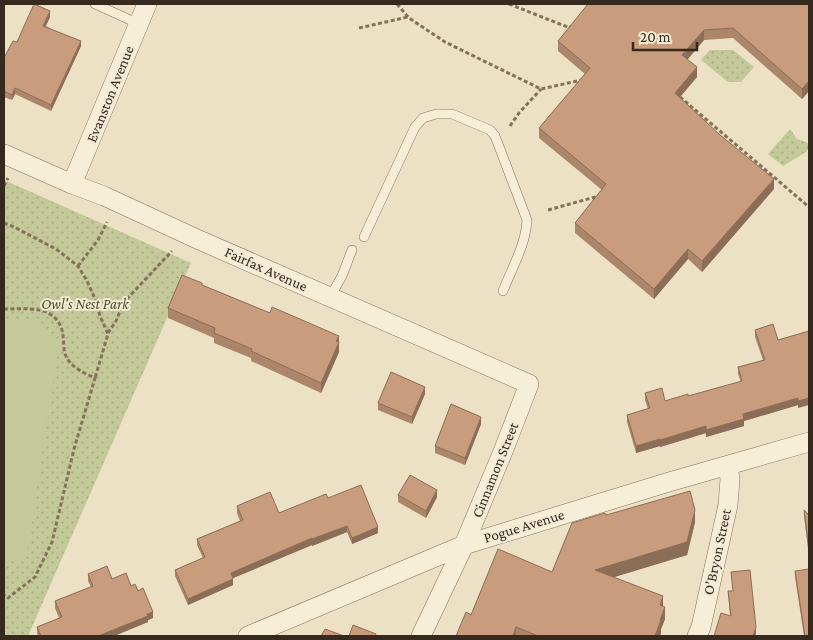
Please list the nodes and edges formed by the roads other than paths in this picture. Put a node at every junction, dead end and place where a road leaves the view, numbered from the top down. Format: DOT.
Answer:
graph roads {
  1 [pos="95,4"];
  2 [pos="147,4"];
  3 [pos="138,24"];
  4 [pos="4,154"];
  5 [pos="72,184"];
  6 [pos="364,237"];
  7 [pos="352,250"];
  8 [pos="503,290"];
  9 [pos="330,297"];
  10 [pos="529,384"];
  11 [pos="809,442"];
  12 [pos="728,466"];
  13 [pos="464,545"];
  14 [pos="248,636"];
  15 [pos="422,636"];
  16 [pos="697,636"];
  1 -- 3 [label="lane"];
  2 -- 3 [label="street, Evanston Avenue"];
  3 -- 5 [label="street, Evanston Avenue"];
  4 -- 5 [label="street, Fairfax Avenue"];
  5 -- 9 [label="street, Fairfax Avenue"];
  6 -- 8 [label="lane"];
  7 -- 9 [label="lane"];
  9 -- 10 [label="street, Fairfax Avenue"];
  10 -- 13 [label="street, Cinnamon Street"];
  11 -- 12 [label="street, Pogue Avenue"];
  12 -- 13 [label="street, Pogue Avenue"];
  12 -- 16 [label="street, O’Bryon Street"];
  13 -- 14 [label="street, Pogue Avenue"];
  13 -- 15 [label="street, Cinnamon Street"];
}
